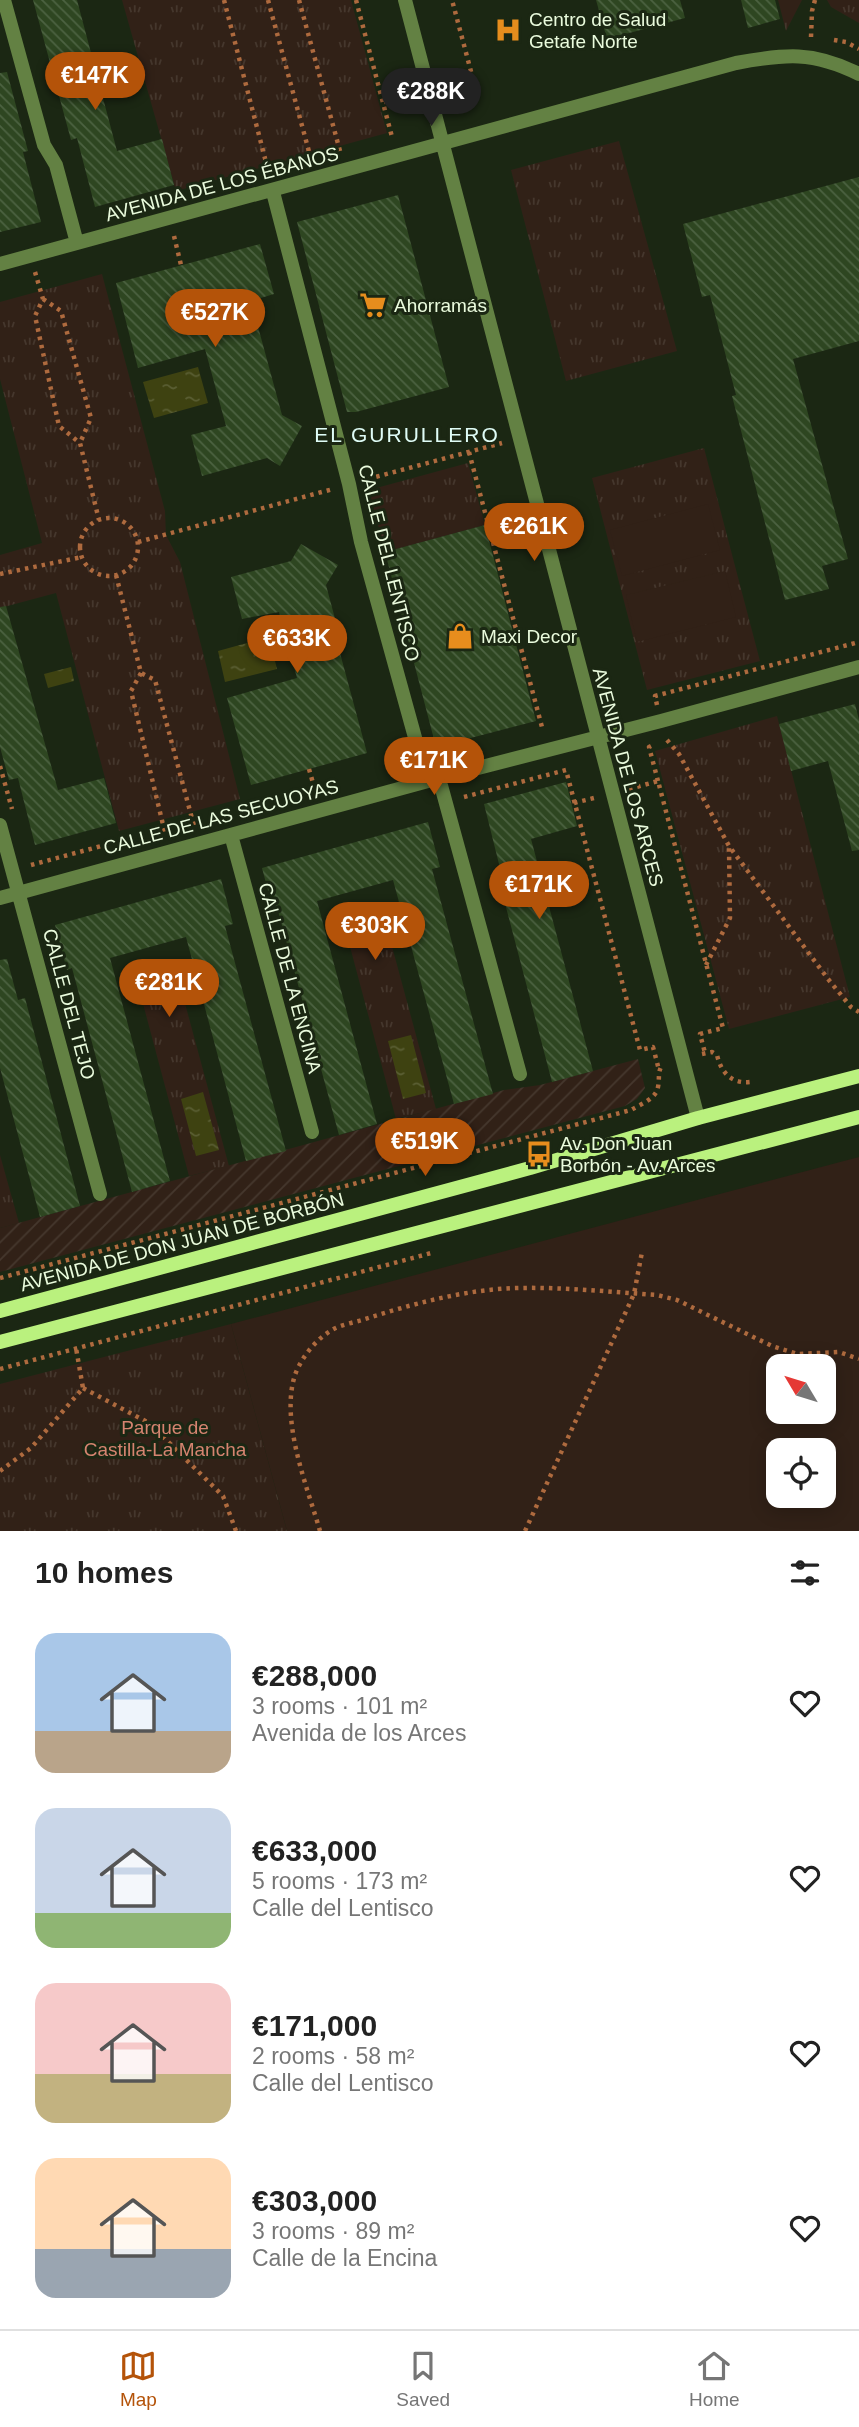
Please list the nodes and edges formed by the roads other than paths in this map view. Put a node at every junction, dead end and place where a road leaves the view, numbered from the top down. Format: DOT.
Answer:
graph roads {
  1 [pos="4,0"];
  2 [pos="405,0"];
  3 [pos="859,74"];
  4 [pos="442,143"];
  5 [pos="272,191"];
  6 [pos="78,243"];
  7 [pos="0,264"];
  8 [pos="859,667"];
  9 [pos="598,735"];
  10 [pos="433,779"];
  11 [pos="0,825"];
  12 [pos="231,835"];
  13 [pos="18,892"];
  14 [pos="0,898"];
  15 [pos="520,1074"];
  16 [pos="859,1076"];
  17 [pos="859,1117"];
  18 [pos="698,1118"];
  19 [pos="312,1132"];
  20 [pos="100,1194"];
  21 [pos="0,1311"];
  22 [pos="0,1342"];
  1 -- 6 [label="street"];
  2 -- 4 [label="street, AVENIDA DE LOS ARCES"];
  3 -- 4 [label="street, AVENIDA DE LOS ÉBANOS"];
  4 -- 5 [label="street, AVENIDA DE LOS ÉBANOS"];
  4 -- 9 [label="street, AVENIDA DE LOS ARCES"];
  5 -- 6 [label="street, AVENIDA DE LOS ÉBANOS"];
  5 -- 10 [label="street, CALLE DEL LENTISCO"];
  6 -- 7 [label="street, AVENIDA DE LOS ÉBANOS"];
  8 -- 9 [label="street, CALLE DE LAS SECUOYAS"];
  9 -- 10 [label="street, CALLE DE LAS SECUOYAS"];
  9 -- 18 [label="street, AVENIDA DE LOS ARCES"];
  10 -- 12 [label="street, CALLE DE LAS SECUOYAS"];
  10 -- 15 [label="street, CALLE DEL LENTISCO"];
  11 -- 13 [label="street, CALLE DEL TEJO"];
  12 -- 13 [label="street, CALLE DE LAS SECUOYAS"];
  12 -- 19 [label="street, CALLE DE LA ENCINA"];
  13 -- 14 [label="street, CALLE DE LAS SECUOYAS"];
  13 -- 20 [label="street, CALLE DEL TEJO"];
  16 -- 18 [label="street, AVENIDA DE DON JUAN DE BORBÓN"];
  17 -- 22 [label="street"];
  18 -- 21 [label="street, AVENIDA DE DON JUAN DE BORBÓN"];
}
